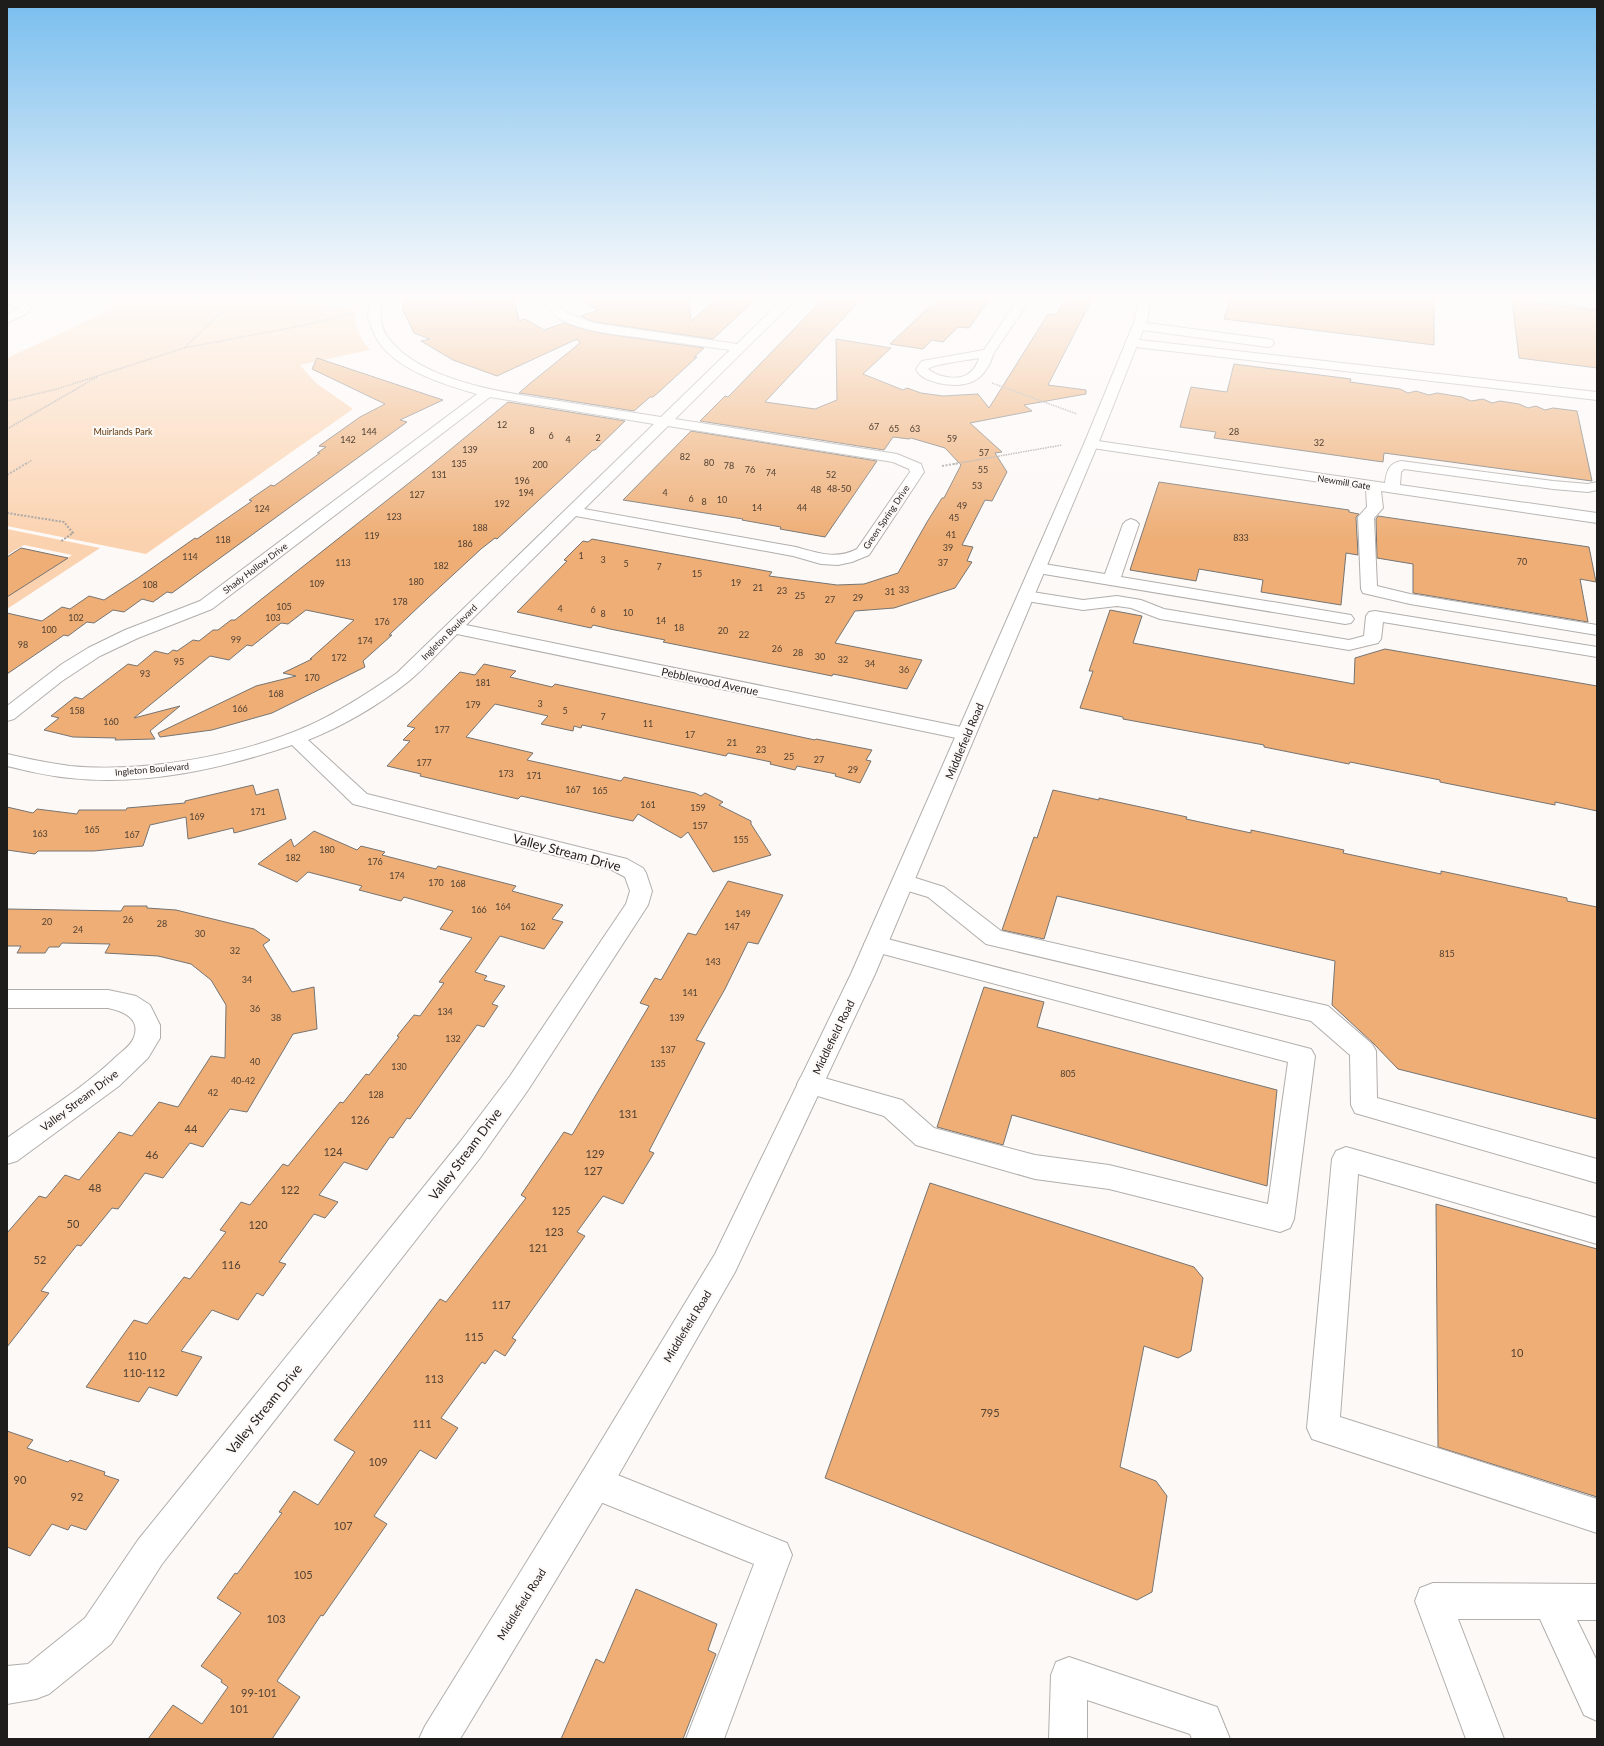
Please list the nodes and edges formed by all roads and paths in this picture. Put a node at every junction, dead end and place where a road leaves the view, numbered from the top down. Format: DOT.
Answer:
graph roads {
  1 [pos="95,376"];
  2 [pos="98,376"];
  3 [pos="436,376"];
  4 [pos="710,376"];
  5 [pos="1118,376"];
  6 [pos="1452,376"];
  7 [pos="1550,378"];
  8 [pos="988,382"];
  9 [pos="1597,384"];
  10 [pos="487,393"];
  11 [pos="1597,396"];
  12 [pos="7,401"];
  13 [pos="1077,414"];
  14 [pos="664,421"];
  15 [pos="7,429"];
  16 [pos="1091,444"];
  17 [pos="1062,445"];
  18 [pos="32,460"];
  19 [pos="942,466"];
  20 [pos="7,475"];
  21 [pos="1373,486"];
  22 [pos="1597,486"];
  23 [pos="1392,489"];
  24 [pos="572,511"];
  25 [pos="7,513"];
  26 [pos="1597,518"];
  27 [pos="1132,524"];
  28 [pos="60,542"];
  29 [pos="1038,568"];
  30 [pos="1112,580"];
  31 [pos="1026,596"];
  32 [pos="1252,604"];
  33 [pos="1345,619"];
  34 [pos="453,628"];
  35 [pos="1250,629"];
  36 [pos="1597,630"];
  37 [pos="1597,652"];
  38 [pos="7,715"];
  39 [pos="966,734"];
  40 [pos="295,738"];
  41 [pos="7,760"];
  42 [pos="903,882"];
  43 [pos="876,944"];
  44 [pos="7,999"];
  45 [pos="810,1084"];
  46 [pos="7,1153"];
  47 [pos="1597,1171"];
  48 [pos="1597,1231"];
  49 [pos="595,1483"];
  50 [pos="1597,1516"];
  51 [pos="1550,1602"];
  52 [pos="1597,1602"];
  53 [pos="7,1685"];
  54 [pos="1597,1702"];
  55 [pos="438,1739"];
  56 [pos="705,1739"];
  57 [pos="1068,1739"];
  58 [pos="1211,1739"];
  59 [pos="1485,1739"];
  1 -- 12 [label="path"];
  2 -- 15 [label="path"];
  3 -- 10 [label="street"];
  4 -- 14 [label="street, Ingleton Boulevard"];
  5 -- 16 [label="street, Middlefield Road"];
  6 -- 11 [label="street"];
  7 -- 9 [label="street"];
  8 -- 13 [label="path"];
  10 -- 14 [label="street"];
  10 -- 38 [label="street, Shady Hollow Drive"];
  14 -- 24 [label="street, Ingleton Boulevard"];
  14 -- 24 [label="street, Green Spring Drive"];
  16 -- 21 [label="street, Newmill Gate"];
  16 -- 29 [label="street, Middlefield Road"];
  17 -- 19 [label="path"];
  18 -- 20 [label="path"];
  21 -- 23 [label="street, Newmill Gate"];
  21 -- 36 [label="street"];
  22 -- 23 [label="street"];
  23 -- 26 [label="street, Newmill Gate"];
  24 -- 34 [label="street, Ingleton Boulevard"];
  25 -- 28 [label="path"];
  27 -- 30 [label="street"];
  29 -- 30 [label="street"];
  29 -- 31 [label="street, Middlefield Road"];
  30 -- 32 [label="street"];
  31 -- 35 [label="street"];
  31 -- 39 [label="street, Middlefield Road"];
  32 -- 33 [label="street"];
  32 -- 35 [label="street"];
  34 -- 39 [label="street, Pebblewood Avenue"];
  34 -- 40 [label="street, Ingleton Boulevard"];
  35 -- 37 [label="street"];
  39 -- 42 [label="street, Middlefield Road"];
  40 -- 41 [label="street, Ingleton Boulevard"];
  40 -- 53 [label="street, Valley Stream Drive"];
  42 -- 43 [label="street, Middlefield Road"];
  42 -- 47 [label="street"];
  43 -- 45 [label="street, Middlefield Road"];
  43 -- 45 [label="street"];
  44 -- 46 [label="street, Valley Stream Drive"];
  45 -- 49 [label="street, Middlefield Road"];
  48 -- 50 [label="street"];
  49 -- 55 [label="street, Middlefield Road"];
  49 -- 56 [label="street"];
  51 -- 52 [label="street"];
  51 -- 54 [label="street"];
  51 -- 59 [label="street"];
  57 -- 58 [label="street"];
}
